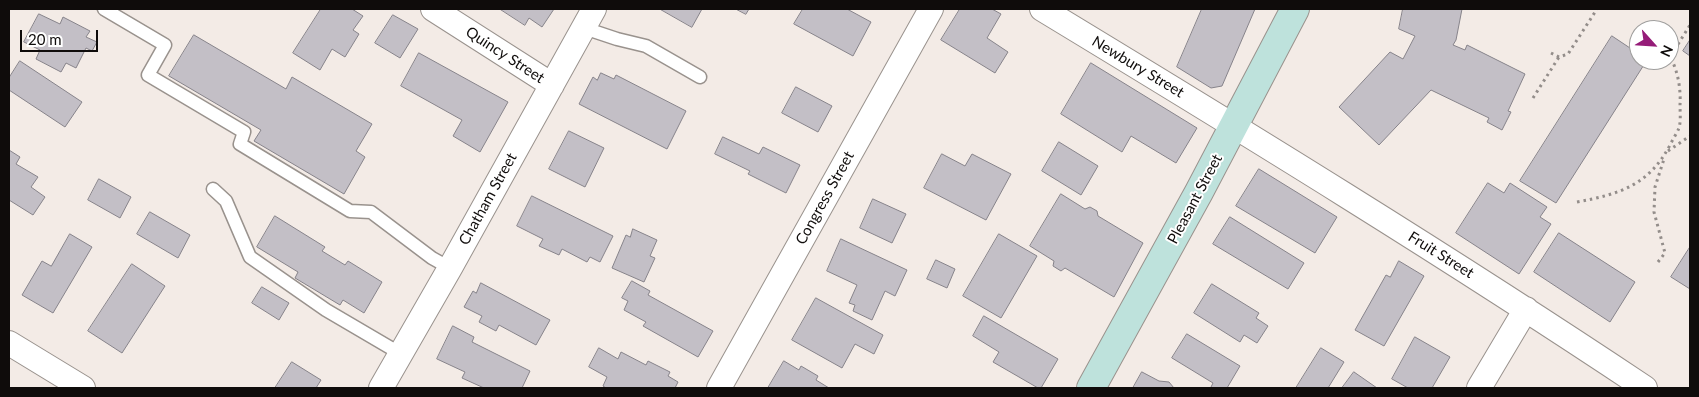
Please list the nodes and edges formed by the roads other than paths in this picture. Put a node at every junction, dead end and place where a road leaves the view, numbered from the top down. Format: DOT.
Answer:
graph roads {
  1 [pos="104,9"];
  2 [pos="433,9"];
  3 [pos="931,9"];
  4 [pos="1042,9"];
  5 [pos="1295,9"];
  6 [pos="589,18"];
  7 [pos="700,77"];
  8 [pos="552,85"];
  9 [pos="1234,125"];
  10 [pos="213,189"];
  11 [pos="450,268"];
  12 [pos="1526,309"];
  13 [pos="9,343"];
  14 [pos="401,354"];
  15 [pos="82,388"];
  16 [pos="381,388"];
  17 [pos="719,388"];
  18 [pos="1091,388"];
  19 [pos="1479,388"];
  20 [pos="1645,388"];
  1 -- 11 [label="lane"];
  2 -- 8 [label="street, Quincy Street"];
  3 -- 17 [label="street, Congress Street"];
  4 -- 9 [label="street, Newbury Street"];
  5 -- 9 [label="main road, Pleasant Street"];
  6 -- 7 [label="lane"];
  6 -- 8 [label="street, Chatham Street"];
  8 -- 11 [label="street, Chatham Street"];
  9 -- 12 [label="street, Fruit Street"];
  9 -- 18 [label="main road, Pleasant Street"];
  10 -- 14 [label="lane"];
  11 -- 14 [label="street, Chatham Street"];
  12 -- 19 [label="street"];
  12 -- 20 [label="street, Fruit Street"];
  13 -- 15 [label="street"];
  14 -- 16 [label="street, Chatham Street"];
}
